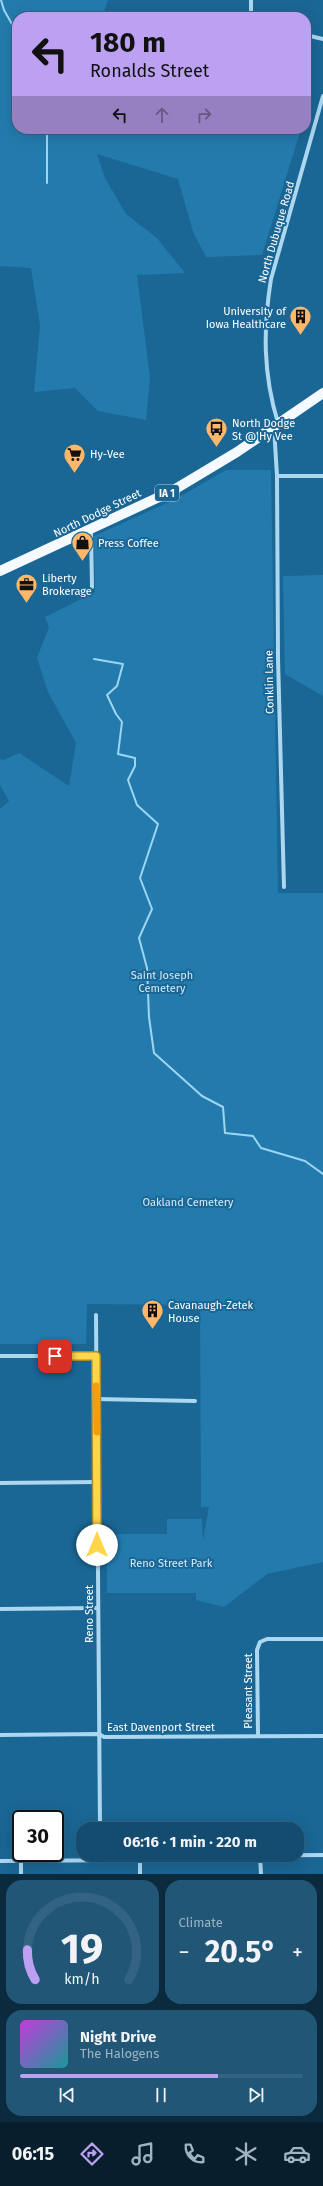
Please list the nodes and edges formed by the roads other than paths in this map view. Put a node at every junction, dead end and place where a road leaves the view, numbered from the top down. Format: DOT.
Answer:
graph roads {
  1 [pos="250,0"];
  2 [pos="251,12"];
  3 [pos="311,36"];
  4 [pos="323,39"];
  5 [pos="323,96"];
  6 [pos="323,392"];
  7 [pos="276,425"];
  8 [pos="277,476"];
  9 [pos="323,476"];
  10 [pos="91,529"];
  11 [pos="0,571"];
  12 [pos="92,587"];
  13 [pos="284,887"];
  14 [pos="96,1315"];
  15 [pos="0,1356"];
  16 [pos="96,1356"];
  17 [pos="96,1399"];
  18 [pos="195,1401"];
  19 [pos="97,1482"];
  20 [pos="0,1483"];
  21 [pos="98,1608"];
  22 [pos="0,1609"];
  23 [pos="323,1639"];
  24 [pos="99,1734"];
  25 [pos="0,1735"];
  26 [pos="258,1736"];
  27 [pos="323,1736"];
  28 [pos="100,1822"];
  29 [pos="304,1855"];
  30 [pos="323,1855"];
  31 [pos="12,1860"];
  32 [pos="64,1860"];
  33 [pos="76,1860"];
  34 [pos="0,1861"];
  35 [pos="21,1862"];
  36 [pos="140,1862"];
  37 [pos="260,1862"];
  38 [pos="21,1874"];
  39 [pos="140,1874"];
  40 [pos="261,1874"];
  1 -- 2 [label="street"];
  3 -- 4 [label="street"];
  5 -- 7 [label="street, North Dubuque Road"];
  6 -- 7 [label="main road, North Dodge Street / IA 1"];
  7 -- 8 [label="street, North Dubuque Road"];
  7 -- 10 [label="main road, North Dodge Street / IA 1"];
  8 -- 9 [label="street"];
  8 -- 13 [label="street, Conklin Lane"];
  10 -- 11 [label="main road, North Dodge Street / IA 1"];
  10 -- 12 [label="street"];
  14 -- 16 [label="street, Reno Street"];
  15 -- 16 [label="street"];
  16 -- 17 [label="street, Reno Street"];
  17 -- 18 [label="street"];
  17 -- 19 [label="street, Reno Street"];
  19 -- 20 [label="street"];
  19 -- 21 [label="street, Reno Street"];
  21 -- 22 [label="street"];
  21 -- 24 [label="street, Reno Street"];
  23 -- 26 [label="street, Pleasant Street"];
  24 -- 25 [label="street, East Davenport Street"];
  24 -- 26 [label="street, East Davenport Street"];
  24 -- 28 [label="street, Reno Street"];
  26 -- 27 [label="street, East Davenport Street"];
  29 -- 30 [label="street"];
  31 -- 34 [label="street"];
  32 -- 33 [label="street"];
  35 -- 38 [label="street"];
  36 -- 39 [label="street"];
  37 -- 40 [label="street"];
}
